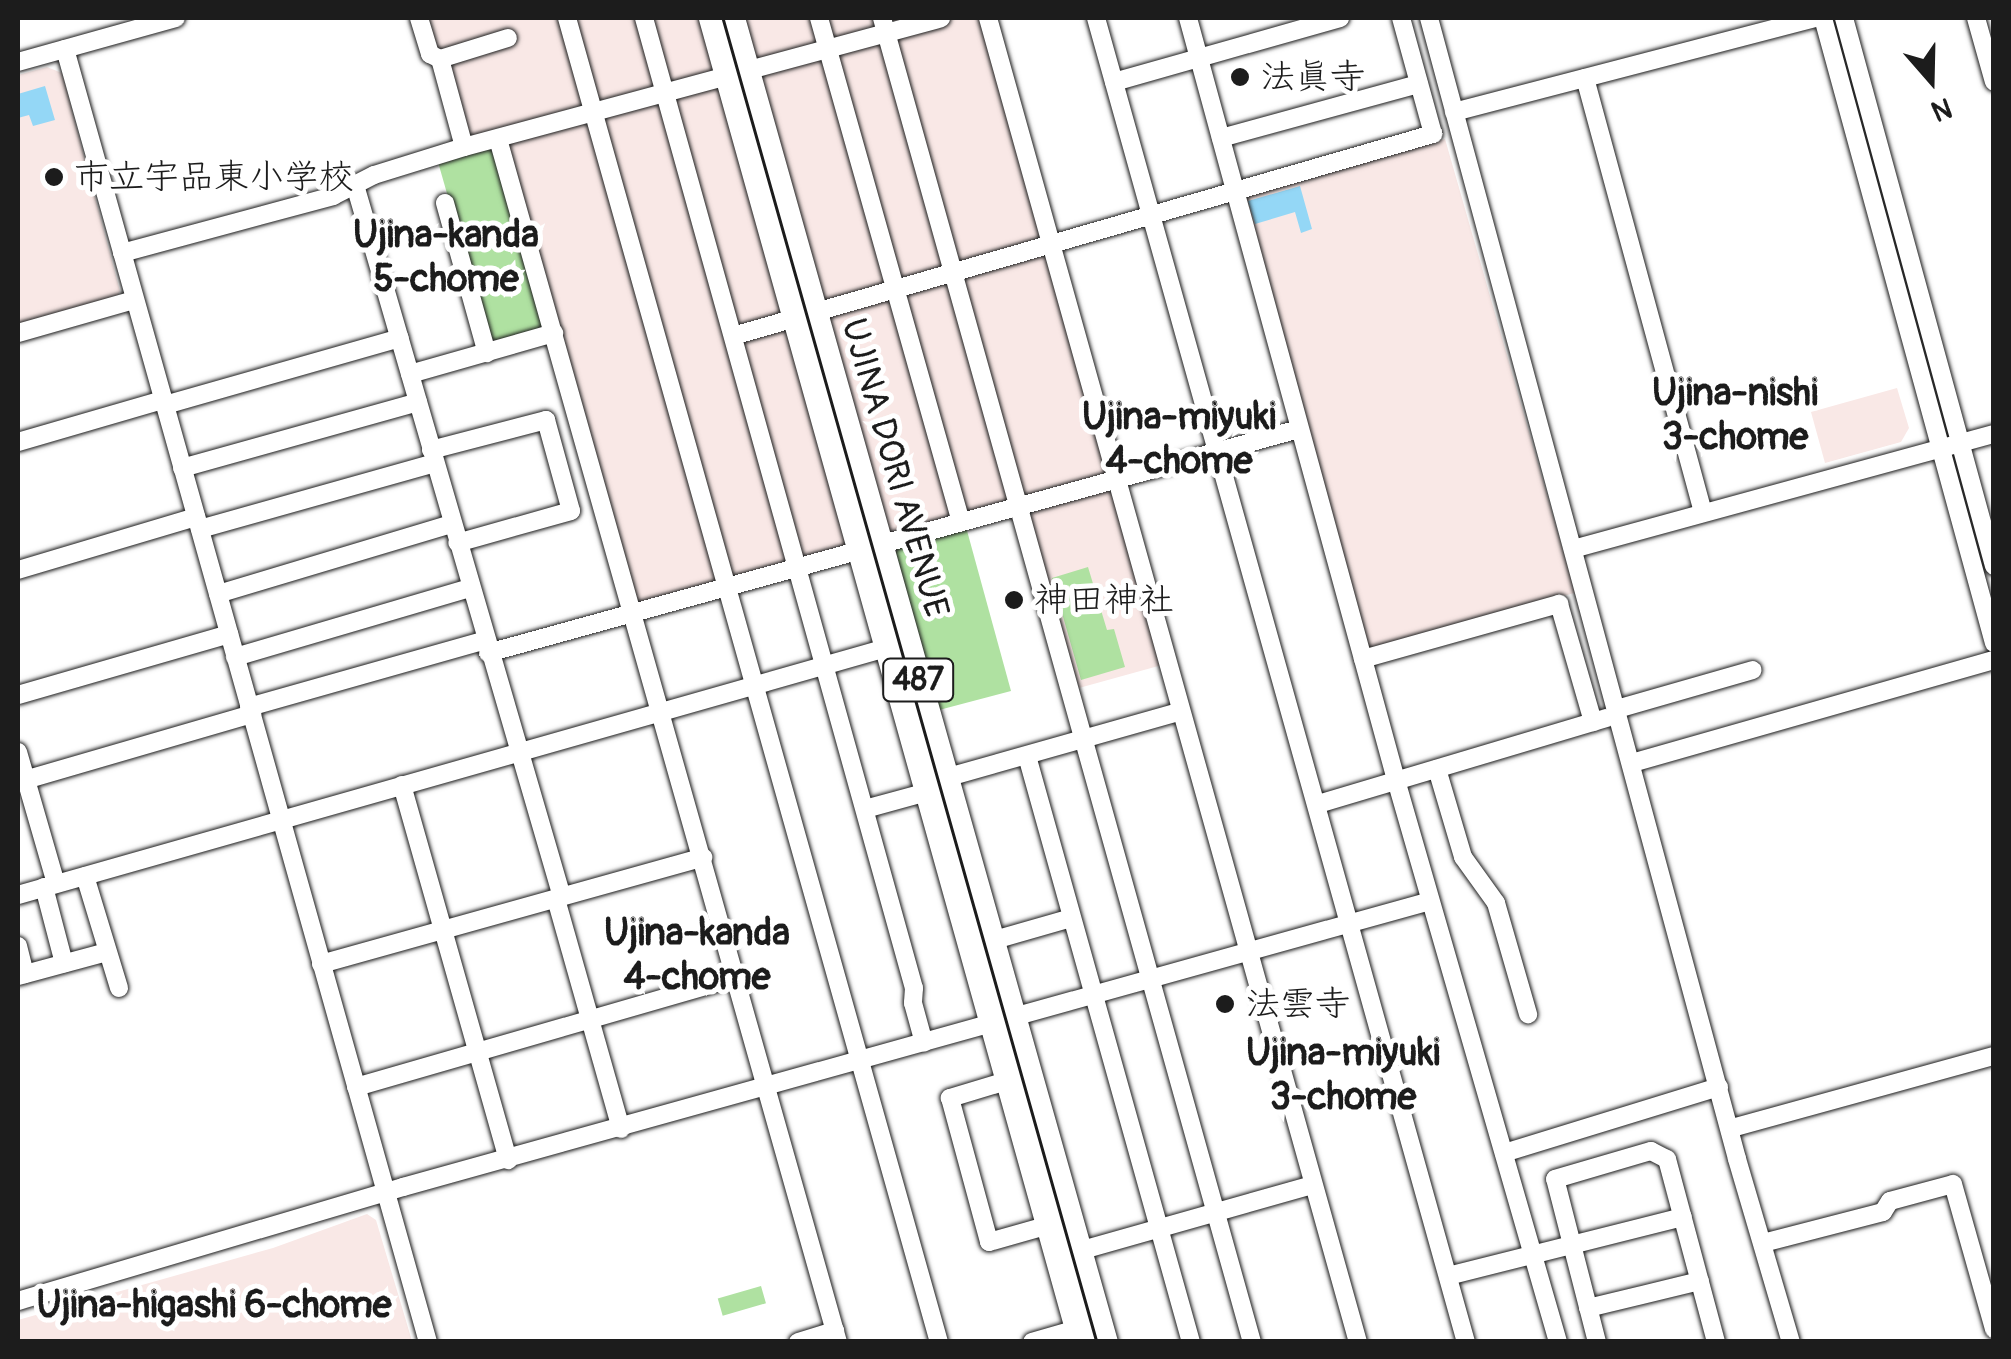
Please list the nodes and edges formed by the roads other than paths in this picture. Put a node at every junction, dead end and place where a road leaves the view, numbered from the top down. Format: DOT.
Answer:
graph roads {
  1 [pos="176,18"];
  2 [pos="419,18"];
  3 [pos="566,18"];
  4 [pos="644,18"];
  5 [pos="711,18"];
  6 [pos="732,18"];
  7 [pos="819,18"];
  8 [pos="940,18"];
  9 [pos="988,18"];
  10 [pos="1096,18"];
  11 [pos="1188,18"];
  12 [pos="1340,18"];
  13 [pos="1401,18"];
  14 [pos="1416,18"];
  15 [pos="1429,18"];
  16 [pos="1814,18"];
  17 [pos="1823,18"];
  18 [pos="1844,18"];
  19 [pos="1976,18"];
  20 [pos="884,24"];
  21 [pos="508,38"];
  22 [pos="65,48"];
  23 [pos="828,48"];
  24 [pos="1199,58"];
  25 [pos="440,60"];
  26 [pos="18,62"];
  27 [pos="1443,70"];
  28 [pos="736,72"];
  29 [pos="1585,78"];
  30 [pos="1114,82"];
  31 [pos="1994,82"];
  32 [pos="1419,84"];
  33 [pos="664,92"];
  34 [pos="594,112"];
  35 [pos="1454,112"];
  36 [pos="1221,138"];
  37 [pos="498,139"];
  38 [pos="464,147"];
  39 [pos="355,184"];
  40 [pos="1234,190"];
  41 [pos="445,204"];
  42 [pos="1150,212"];
  43 [pos="1052,243"];
  44 [pos="122,253"];
  45 [pos="952,271"];
  46 [pos="896,288"];
  47 [pos="134,300"];
  48 [pos="803,313"];
  49 [pos="18,333"];
  50 [pos="554,333"];
  51 [pos="733,336"];
  52 [pos="400,338"];
  53 [pos="488,353"];
  54 [pos="410,374"];
  55 [pos="164,402"];
  56 [pos="418,402"];
  57 [pos="1299,429"];
  58 [pos="1994,434"];
  59 [pos="18,442"];
  60 [pos="1960,444"];
  61 [pos="1219,450"];
  62 [pos="1939,450"];
  63 [pos="433,457"];
  64 [pos="182,468"];
  65 [pos="1116,480"];
  66 [pos="1020,506"];
  67 [pos="1703,512"];
  68 [pos="962,522"];
  69 [pos="198,524"];
  70 [pos="452,524"];
  71 [pos="457,543"];
  72 [pos="870,548"];
  73 [pos="1573,549"];
  74 [pos="1994,566"];
  75 [pos="797,568"];
  76 [pos="18,570"];
  77 [pos="726,587"];
  78 [pos="470,588"];
  79 [pos="218,594"];
  80 [pos="635,612"];
  81 [pos="229,634"];
  82 [pos="1994,643"];
  83 [pos="896,645"];
  84 [pos="486,646"];
  85 [pos="235,657"];
  86 [pos="1363,659"];
  87 [pos="1994,660"];
  88 [pos="824,666"];
  89 [pos="1753,670"];
  90 [pos="754,686"];
  91 [pos="18,695"];
  92 [pos="250,711"];
  93 [pos="661,712"];
  94 [pos="1179,712"];
  95 [pos="1606,716"];
  96 [pos="1086,738"];
  97 [pos="520,751"];
  98 [pos="18,752"];
  99 [pos="1027,756"];
  100 [pos="1632,763"];
  101 [pos="1436,769"];
  102 [pos="1396,780"];
  103 [pos="21,781"];
  104 [pos="402,785"];
  105 [pos="936,785"];
  106 [pos="1318,804"];
  107 [pos="865,809"];
  108 [pos="281,820"];
  109 [pos="702,857"];
  110 [pos="85,876"];
  111 [pos="50,886"];
  112 [pos="18,894"];
  113 [pos="559,898"];
  114 [pos="1430,901"];
  115 [pos="1072,918"];
  116 [pos="1674,920"];
  117 [pos="1352,924"];
  118 [pos="444,930"];
  119 [pos="991,941"];
  120 [pos="18,946"];
  121 [pos="106,952"];
  122 [pos="1247,953"];
  123 [pos="64,963"];
  124 [pos="321,964"];
  125 [pos="21,975"];
  126 [pos="736,977"];
  127 [pos="1153,979"];
  128 [pos="118,988"];
  129 [pos="1094,996"];
  130 [pos="1528,1014"];
  131 [pos="590,1019"];
  132 [pos="1003,1020"];
  133 [pos="924,1043"];
  134 [pos="478,1051"];
  135 [pos="1994,1056"];
  136 [pos="860,1062"];
  137 [pos="1010,1080"];
  138 [pos="356,1087"];
  139 [pos="1719,1087"];
  140 [pos="766,1088"];
  141 [pos="1732,1128"];
  142 [pos="621,1129"];
  143 [pos="1504,1153"];
  144 [pos="508,1160"];
  145 [pos="1312,1185"];
  146 [pos="387,1194"];
  147 [pos="1216,1212"];
  148 [pos="1683,1217"];
  149 [pos="1049,1225"];
  150 [pos="1158,1228"];
  151 [pos="1571,1243"];
  152 [pos="1762,1243"];
  153 [pos="1079,1251"];
  154 [pos="1533,1252"];
  155 [pos="1448,1276"];
  156 [pos="1700,1280"];
  157 [pos="18,1301"];
  158 [pos="1588,1308"];
  159 [pos="1994,1329"];
  160 [pos="1079,1335"];
  161 [pos="837,1336"];
  162 [pos="428,1342"];
  163 [pos="798,1342"];
  164 [pos="940,1342"];
  165 [pos="1032,1342"];
  166 [pos="1106,1342"];
  167 [pos="1191,1342"];
  168 [pos="1252,1342"];
  169 [pos="1358,1342"];
  170 [pos="1466,1342"];
  171 [pos="1558,1342"];
  172 [pos="1597,1342"];
  173 [pos="1716,1342"];
  174 [pos="1790,1342"];
  1 -- 22 [label="street"];
  2 -- 25 [label="street"];
  3 -- 34 [label="street"];
  4 -- 33 [label="street"];
  5 -- 28 [label="highway, UJINA DORI AVENUE / 487"];
  6 -- 28 [label="highway, UJINA DORI AVENUE / 487"];
  7 -- 23 [label="street"];
  8 -- 20 [label="street"];
  9 -- 43 [label="street"];
  10 -- 30 [label="street"];
  11 -- 24 [label="street"];
  12 -- 24 [label="street"];
  13 -- 32 [label="street"];
  14 -- 27 [label="street"];
  15 -- 27 [label="street"];
  16 -- 29 [label="street"];
  17 -- 62 [label="street"];
  18 -- 60 [label="street"];
  19 -- 31 [label="street"];
  20 -- 23 [label="street"];
  20 -- 45 [label="street"];
  21 -- 25 [label="street"];
  22 -- 26 [label="street"];
  22 -- 44 [label="street"];
  23 -- 28 [label="street"];
  23 -- 46 [label="street"];
  24 -- 30 [label="street"];
  24 -- 36 [label="street"];
  25 -- 38 [label="street"];
  27 -- 35 [label="street"];
  28 -- 33 [label="street"];
  28 -- 48 [label="highway, UJINA DORI AVENUE / 487"];
  29 -- 35 [label="street"];
  29 -- 67 [label="street"];
  30 -- 42 [label="street"];
  32 -- 36 [label="street"];
  32 -- 40 [label="street"];
  33 -- 34 [label="street"];
  33 -- 51 [label="street"];
  34 -- 37 [label="street"];
  34 -- 77 [label="street"];
  35 -- 73 [label="street"];
  36 -- 40 [label="street"];
  37 -- 38 [label="street"];
  37 -- 50 [label="street"];
  38 -- 39 [label="street"];
  39 -- 44 [label="street"];
  39 -- 52 [label="street"];
  40 -- 42 [label="street"];
  40 -- 57 [label="street"];
  41 -- 53 [label="street"];
  42 -- 43 [label="street"];
  42 -- 61 [label="street"];
  43 -- 45 [label="street"];
  43 -- 65 [label="street"];
  44 -- 47 [label="street"];
  45 -- 46 [label="street"];
  45 -- 66 [label="street"];
  46 -- 48 [label="street"];
  46 -- 68 [label="street"];
  47 -- 49 [label="street"];
  47 -- 55 [label="street"];
  48 -- 51 [label="street"];
  48 -- 72 [label="highway, UJINA DORI AVENUE / 487"];
  50 -- 53 [label="street"];
  50 -- 80 [label="street"];
  51 -- 75 [label="street"];
  52 -- 54 [label="street"];
  52 -- 55 [label="street"];
  53 -- 54 [label="street"];
  54 -- 56 [label="street"];
  55 -- 59 [label="street"];
  55 -- 64 [label="street"];
  56 -- 63 [label="street"];
  56 -- 64 [label="street"];
  57 -- 61 [label="street"];
  57 -- 86 [label="street"];
  58 -- 60 [label="street"];
  60 -- 62 [label="street"];
  60 -- 74 [label="street"];
  61 -- 65 [label="street"];
  61 -- 106 [label="street"];
  62 -- 67 [label="street"];
  62 -- 82 [label="street"];
  63 -- 69 [label="street"];
  63 -- 70 [label="street"];
  63 -- 71 [label="street"];
  64 -- 69 [label="street"];
  65 -- 66 [label="street"];
  65 -- 94 [label="street"];
  66 -- 68 [label="street"];
  66 -- 96 [label="street"];
  67 -- 73 [label="street"];
  68 -- 72 [label="street"];
  69 -- 76 [label="street"];
  69 -- 79 [label="street"];
  70 -- 71 [label="street"];
  70 -- 79 [label="street"];
  71 -- 78 [label="street"];
  72 -- 75 [label="street"];
  72 -- 83 [label="highway, UJINA DORI AVENUE / 487"];
  73 -- 95 [label="street"];
  75 -- 77 [label="street"];
  75 -- 88 [label="street"];
  77 -- 80 [label="street"];
  77 -- 90 [label="street"];
  78 -- 84 [label="street"];
  78 -- 85 [label="street"];
  79 -- 81 [label="street"];
  80 -- 84 [label="street"];
  80 -- 93 [label="street"];
  81 -- 85 [label="street"];
  81 -- 91 [label="street"];
  83 -- 88 [label="street"];
  83 -- 105 [label="highway, UJINA DORI AVENUE / 487"];
  84 -- 92 [label="street"];
  84 -- 97 [label="street"];
  85 -- 92 [label="street"];
  86 -- 95 [label="street"];
  86 -- 102 [label="street"];
  87 -- 100 [label="street"];
  88 -- 90 [label="street"];
  88 -- 107 [label="street"];
  89 -- 95 [label="street"];
  90 -- 93 [label="street"];
  90 -- 136 [label="street"];
  92 -- 103 [label="street"];
  92 -- 108 [label="street"];
  93 -- 97 [label="street"];
  93 -- 109 [label="street"];
  94 -- 96 [label="street"];
  94 -- 122 [label="street"];
  95 -- 100 [label="street"];
  95 -- 101 [label="street"];
  95 -- 116 [label="street"];
  96 -- 99 [label="street"];
  96 -- 127 [label="street"];
  97 -- 104 [label="street"];
  97 -- 113 [label="street"];
  98 -- 103 [label="street"];
  99 -- 105 [label="street"];
  99 -- 115 [label="street"];
  100 -- 116 [label="street"];
  101 -- 102 [label="street"];
  101 -- 130 [label="street"];
  102 -- 106 [label="street"];
  102 -- 114 [label="street"];
  103 -- 111 [label="street"];
  104 -- 108 [label="street"];
  104 -- 118 [label="street"];
  105 -- 107 [label="street"];
  105 -- 119 [label="highway, UJINA DORI AVENUE / 487"];
  105 -- 132 [label="highway, UJINA DORI AVENUE / 487"];
  106 -- 117 [label="street"];
  107 -- 133 [label="street"];
  108 -- 110 [label="street"];
  108 -- 124 [label="street"];
  109 -- 113 [label="street"];
  109 -- 126 [label="street"];
  110 -- 111 [label="street"];
  110 -- 121 [label="street"];
  111 -- 112 [label="street"];
  111 -- 123 [label="street"];
  113 -- 118 [label="street"];
  113 -- 131 [label="street"];
  114 -- 117 [label="street"];
  114 -- 143 [label="street"];
  115 -- 119 [label="street"];
  115 -- 129 [label="street"];
  116 -- 139 [label="street"];
  117 -- 122 [label="street"];
  117 -- 155 [label="street"];
  118 -- 124 [label="street"];
  118 -- 134 [label="street"];
  119 -- 132 [label="highway, UJINA DORI AVENUE / 487"];
  120 -- 125 [label="street"];
  121 -- 123 [label="street"];
  121 -- 128 [label="street"];
  122 -- 127 [label="street"];
  122 -- 145 [label="street"];
  123 -- 125 [label="street"];
  124 -- 138 [label="street"];
  126 -- 131 [label="street"];
  126 -- 140 [label="street"];
  127 -- 129 [label="street"];
  127 -- 147 [label="street"];
  129 -- 132 [label="street"];
  129 -- 150 [label="street"];
  131 -- 134 [label="street"];
  131 -- 142 [label="street"];
  132 -- 133 [label="street"];
  132 -- 137 [label="highway, UJINA DORI AVENUE / 487"];
  132 -- 153 [label="highway, UJINA DORI AVENUE / 487"];
  133 -- 136 [label="street"];
  134 -- 138 [label="street"];
  134 -- 144 [label="street"];
  135 -- 141 [label="street"];
  136 -- 140 [label="street"];
  136 -- 164 [label="street"];
  137 -- 149 [label="highway, UJINA DORI AVENUE / 487"];
  137 -- 149 [label="street"];
  138 -- 146 [label="street"];
  139 -- 141 [label="street"];
  139 -- 143 [label="street"];
  140 -- 142 [label="street"];
  140 -- 161 [label="street"];
  141 -- 152 [label="street"];
  142 -- 144 [label="street"];
  143 -- 154 [label="street"];
  144 -- 146 [label="street"];
  145 -- 147 [label="street"];
  145 -- 169 [label="street"];
  146 -- 157 [label="street"];
  146 -- 162 [label="street"];
  147 -- 150 [label="street"];
  147 -- 168 [label="street"];
  148 -- 151 [label="street"];
  148 -- 151 [label="street"];
  148 -- 156 [label="street"];
  149 -- 160 [label="highway, UJINA DORI AVENUE / 487"];
  150 -- 153 [label="street"];
  150 -- 167 [label="street"];
  151 -- 154 [label="street"];
  151 -- 158 [label="street"];
  152 -- 159 [label="street"];
  152 -- 174 [label="street"];
  153 -- 166 [label="highway, UJINA DORI AVENUE / 487"];
  154 -- 155 [label="street"];
  154 -- 171 [label="street"];
  155 -- 170 [label="street"];
  156 -- 158 [label="street"];
  156 -- 173 [label="street"];
  158 -- 172 [label="street"];
  160 -- 165 [label="street"];
  161 -- 163 [label="street"];
}
